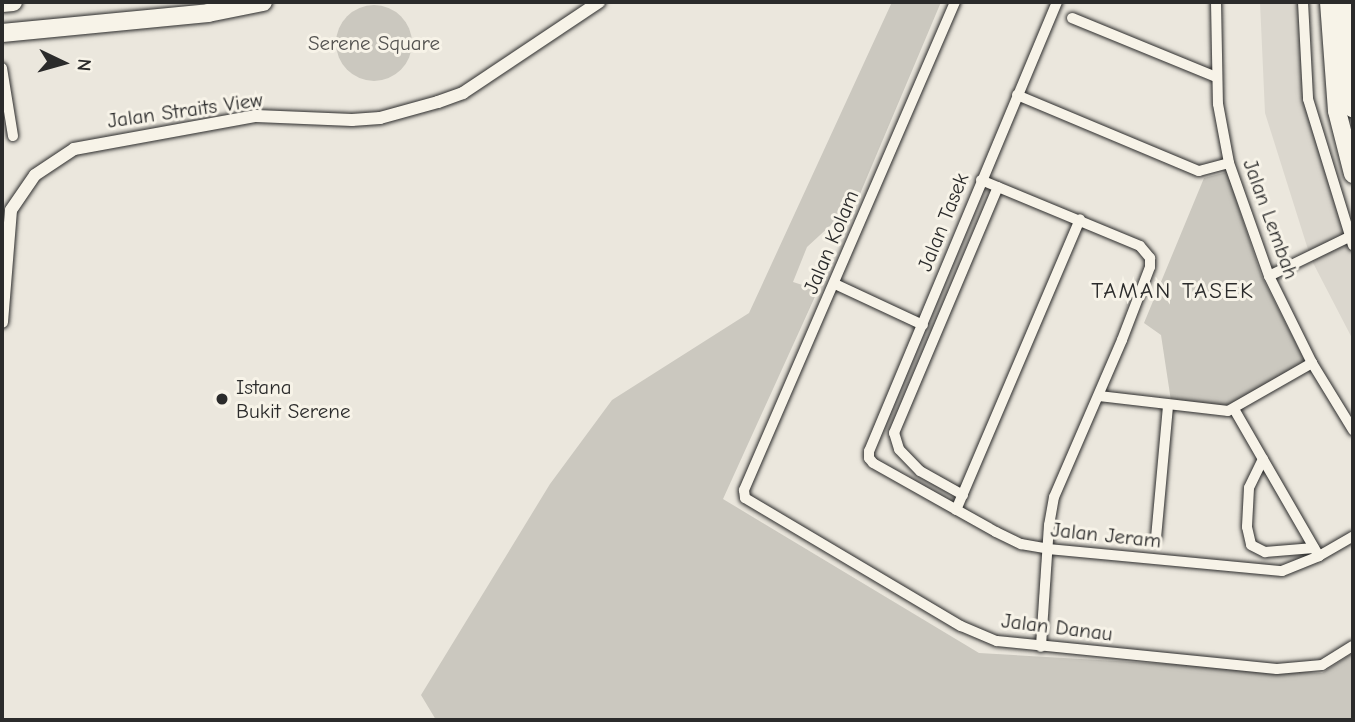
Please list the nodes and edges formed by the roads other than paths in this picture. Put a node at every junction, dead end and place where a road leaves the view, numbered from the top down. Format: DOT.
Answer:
graph roads {
  1 [pos="13,2"];
  2 [pos="195,2"];
  3 [pos="263,2"];
  4 [pos="598,2"];
  5 [pos="955,2"];
  6 [pos="1057,2"];
  7 [pos="1216,2"];
  8 [pos="1303,2"];
  9 [pos="1329,2"];
  10 [pos="1345,2"];
  11 [pos="2,3"];
  12 [pos="1072,18"];
  13 [pos="90,24"];
  14 [pos="2,33"];
  15 [pos="2,68"];
  16 [pos="1216,77"];
  17 [pos="1017,94"];
  18 [pos="1353,108"];
  19 [pos="13,136"];
  20 [pos="1229,163"];
  21 [pos="1353,174"];
  22 [pos="981,180"];
  23 [pos="998,187"];
  24 [pos="1080,219"];
  25 [pos="1351,241"];
  26 [pos="1269,276"];
  27 [pos="835,284"];
  28 [pos="2,322"];
  29 [pos="923,325"];
  30 [pos="1312,363"];
  31 [pos="1099,396"];
  32 [pos="1168,407"];
  33 [pos="1234,409"];
  34 [pos="1353,430"];
  35 [pos="869,458"];
  36 [pos="1263,460"];
  37 [pos="963,495"];
  38 [pos="745,498"];
  39 [pos="956,510"];
  40 [pos="1353,536"];
  41 [pos="1156,538"];
  42 [pos="1048,549"];
  43 [pos="1317,552"];
  44 [pos="1353,646"];
  45 [pos="1041,647"];
  1 -- 11 [label="highway"];
  2 -- 13 [label="highway"];
  3 -- 13 [label="highway"];
  4 -- 28 [label="street, Jalan Straits View"];
  5 -- 27 [label="street, Jalan Kolam"];
  6 -- 17 [label="street, Jalan Tasek"];
  7 -- 16 [label="street, Jalan Lembah"];
  8 -- 25 [label="street"];
  9 -- 21 [label="highway"];
  10 -- 18 [label="highway"];
  12 -- 16 [label="street"];
  13 -- 14 [label="highway"];
  15 -- 19 [label="street"];
  16 -- 20 [label="street, Jalan Lembah"];
  17 -- 20 [label="street"];
  17 -- 22 [label="street, Jalan Tasek"];
  20 -- 26 [label="street, Jalan Lembah"];
  22 -- 23 [label="street"];
  22 -- 29 [label="street, Jalan Tasek"];
  23 -- 24 [label="street"];
  23 -- 37 [label="street, Jalan Tasek"];
  24 -- 31 [label="street"];
  24 -- 37 [label="street"];
  25 -- 26 [label="street"];
  26 -- 30 [label="street, Jalan Lembah"];
  27 -- 29 [label="street"];
  27 -- 38 [label="street, Jalan Kolam"];
  29 -- 35 [label="street, Jalan Tasek"];
  30 -- 33 [label="street"];
  30 -- 34 [label="street, Jalan Lembah"];
  31 -- 32 [label="street"];
  31 -- 42 [label="street"];
  32 -- 33 [label="street"];
  32 -- 41 [label="street"];
  33 -- 36 [label="street"];
  35 -- 39 [label="street, Jalan Jeram"];
  36 -- 43 [label="street"];
  36 -- 43 [label="street"];
  37 -- 39 [label="street"];
  38 -- 45 [label="street, Jalan Danau"];
  39 -- 42 [label="street, Jalan Jeram"];
  40 -- 43 [label="street, Jalan Jeram"];
  42 -- 43 [label="street, Jalan Jeram"];
  42 -- 45 [label="street"];
  44 -- 45 [label="street, Jalan Danau"];
}
